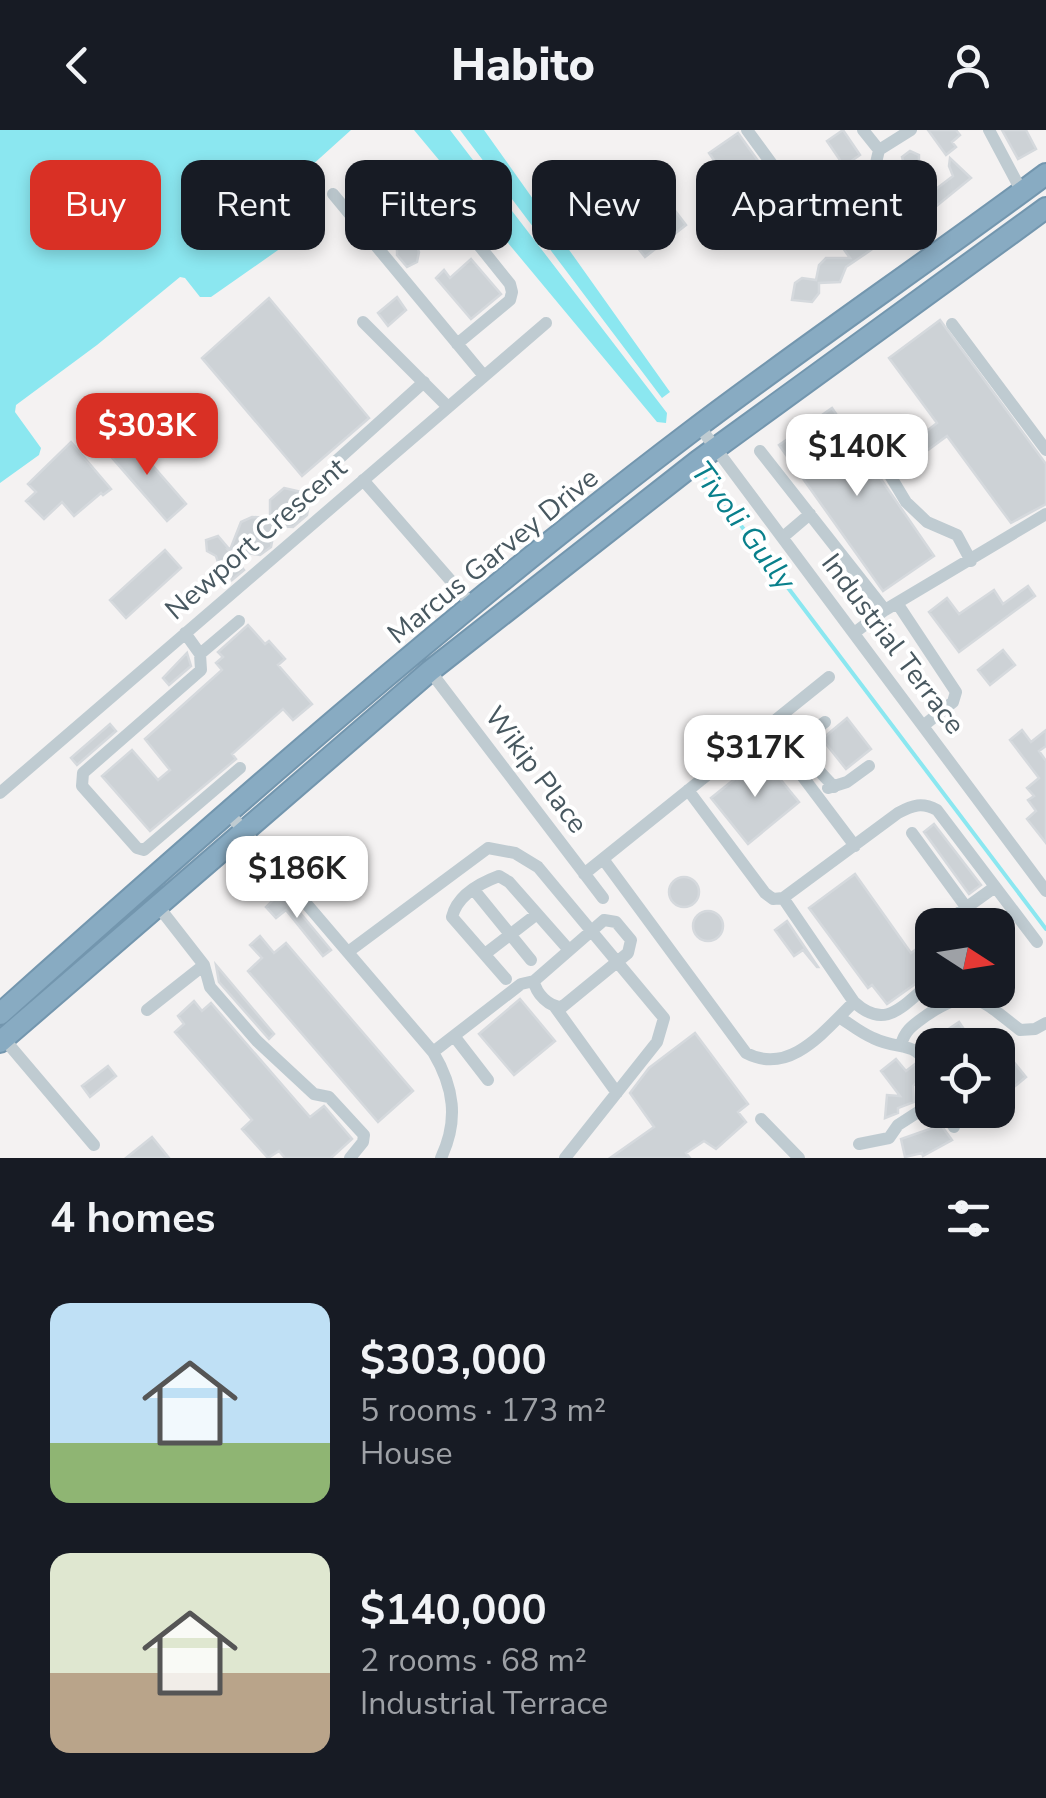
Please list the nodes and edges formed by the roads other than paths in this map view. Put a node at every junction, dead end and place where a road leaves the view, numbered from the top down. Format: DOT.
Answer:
graph roads {
  1 [pos="747,130"];
  2 [pos="863,130"];
  3 [pos="910,130"];
  4 [pos="989,130"];
  5 [pos="879,150"];
  6 [pos="769,160"];
  7 [pos="877,160"];
  8 [pos="1046,174"];
  9 [pos="1022,192"];
  10 [pos="333,194"];
  11 [pos="1046,208"];
  12 [pos="483,250"];
  13 [pos="363,322"];
  14 [pos="546,322"];
  15 [pos="952,324"];
  16 [pos="458,344"];
  17 [pos="484,376"];
  18 [pos="424,382"];
  19 [pos="448,406"];
  20 [pos="685,438"];
  21 [pos="716,447"];
  22 [pos="873,447"];
  23 [pos="1046,450"];
  24 [pos="760,451"];
  25 [pos="334,463"];
  26 [pos="363,480"];
  27 [pos="810,514"];
  28 [pos="1046,514"];
  29 [pos="783,537"];
  30 [pos="971,562"];
  31 [pos="472,605"];
  32 [pos="891,607"];
  33 [pos="239,620"];
  34 [pos="186,633"];
  35 [pos="854,633"];
  36 [pos="200,654"];
  37 [pos="430,671"];
  38 [pos="829,677"];
  39 [pos="825,722"];
  40 [pos="923,726"];
  41 [pos="766,728"];
  42 [pos="869,766"];
  43 [pos="240,768"];
  44 [pos="834,787"];
  45 [pos="688,790"];
  46 [pos="814,792"];
  47 [pos="0,793"];
  48 [pos="227,812"];
  49 [pos="245,832"];
  50 [pos="912,832"];
  51 [pos="855,846"];
  52 [pos="603,859"];
  53 [pos="584,874"];
  54 [pos="1043,882"];
  55 [pos="995,887"];
  56 [pos="474,890"];
  57 [pos="602,898"];
  58 [pos="782,898"];
  59 [pos="158,906"];
  60 [pos="966,907"];
  61 [pos="537,914"];
  62 [pos="593,930"];
  63 [pos="511,934"];
  64 [pos="1036,942"];
  65 [pos="569,950"];
  66 [pos="348,952"];
  67 [pos="484,954"];
  68 [pos="531,960"];
  69 [pos="618,961"];
  70 [pos="204,965"];
  71 [pos="506,979"];
  72 [pos="534,980"];
  73 [pos="915,995"];
  74 [pos="854,1002"];
  75 [pos="555,1007"];
  76 [pos="147,1010"];
  77 [pos="0,1014"];
  78 [pos="839,1017"];
  79 [pos="1046,1023"];
  80 [pos="454,1036"];
  81 [pos="2,1040"];
  82 [pos="902,1045"];
  83 [pos="915,1050"];
  84 [pos="434,1052"];
  85 [pos="488,1080"];
  86 [pos="617,1093"];
  87 [pos="915,1114"];
  88 [pos="761,1119"];
  89 [pos="859,1144"];
  90 [pos="94,1145"];
  91 [pos="350,1158"];
  92 [pos="441,1158"];
  93 [pos="565,1158"];
  94 [pos="799,1158"];
  1 -- 6 [label="street"];
  2 -- 5 [label="street"];
  3 -- 5 [label="street"];
  4 -- 9 [label="street"];
  5 -- 7 [label="street"];
  8 -- 9 [label="highway, Marcus Garvey Drive"];
  9 -- 20 [label="highway, Marcus Garvey Drive"];
  10 -- 16 [label="street"];
  11 -- 21 [label="highway, Marcus Garvey Drive"];
  12 -- 16 [label="street"];
  13 -- 18 [label="street"];
  14 -- 17 [label="street, Newport Crescent"];
  15 -- 23 [label="street"];
  16 -- 17 [label="street"];
  17 -- 19 [label="street, Newport Crescent"];
  18 -- 19 [label="street"];
  18 -- 25 [label="street"];
  19 -- 26 [label="street, Newport Crescent"];
  20 -- 21 [label="street, Industrial Terrace"];
  20 -- 31 [label="highway, Marcus Garvey Drive"];
  21 -- 29 [label="street, Industrial Terrace"];
  21 -- 37 [label="highway, Marcus Garvey Drive"];
  22 -- 30 [label="street"];
  24 -- 27 [label="street"];
  26 -- 31 [label="street"];
  26 -- 34 [label="street, Newport Crescent"];
  27 -- 29 [label="street"];
  27 -- 32 [label="street"];
  28 -- 30 [label="street"];
  29 -- 35 [label="street, Industrial Terrace"];
  30 -- 32 [label="street"];
  31 -- 48 [label="highway, Marcus Garvey Drive"];
  32 -- 35 [label="street"];
  32 -- 40 [label="street"];
  33 -- 36 [label="street"];
  34 -- 36 [label="street"];
  34 -- 47 [label="street, Newport Crescent"];
  35 -- 40 [label="street, Industrial Terrace"];
  36 -- 43 [label="street"];
  37 -- 49 [label="highway, Marcus Garvey Drive"];
  37 -- 53 [label="street, Wikip Place"];
  38 -- 41 [label="street"];
  39 -- 44 [label="street"];
  40 -- 54 [label="street, Industrial Terrace"];
  41 -- 45 [label="street"];
  41 -- 46 [label="street"];
  42 -- 44 [label="street"];
  44 -- 46 [label="street"];
  45 -- 52 [label="street"];
  45 -- 58 [label="street"];
  46 -- 51 [label="street"];
  48 -- 49 [label="street"];
  48 -- 77 [label="highway, Marcus Garvey Drive"];
  49 -- 59 [label="highway, Marcus Garvey Drive"];
  49 -- 66 [label="street"];
  50 -- 60 [label="street"];
  51 -- 55 [label="street"];
  51 -- 58 [label="street"];
  52 -- 53 [label="street"];
  52 -- 78 [label="street"];
  53 -- 57 [label="street, Wikip Place"];
  55 -- 60 [label="street"];
  55 -- 64 [label="street"];
  56 -- 61 [label="street"];
  56 -- 63 [label="street"];
  56 -- 67 [label="street"];
  58 -- 74 [label="street"];
  59 -- 70 [label="street"];
  59 -- 81 [label="highway, Marcus Garvey Drive"];
  61 -- 63 [label="street"];
  61 -- 65 [label="street"];
  62 -- 65 [label="street"];
  62 -- 66 [label="street"];
  62 -- 69 [label="street"];
  62 -- 69 [label="street"];
  63 -- 67 [label="street"];
  63 -- 68 [label="street"];
  65 -- 72 [label="street"];
  66 -- 84 [label="street"];
  67 -- 71 [label="street"];
  69 -- 75 [label="street"];
  69 -- 86 [label="street"];
  70 -- 76 [label="street"];
  70 -- 91 [label="street"];
  72 -- 75 [label="street"];
  72 -- 80 [label="street"];
  73 -- 74 [label="street"];
  74 -- 78 [label="street"];
  75 -- 86 [label="street"];
  78 -- 82 [label="street"];
  79 -- 82 [label="street"];
  80 -- 84 [label="street"];
  80 -- 85 [label="street"];
  81 -- 90 [label="street"];
  82 -- 83 [label="street"];
  84 -- 92 [label="street"];
  86 -- 93 [label="street"];
  87 -- 89 [label="street"];
  88 -- 94 [label="street"];
}
